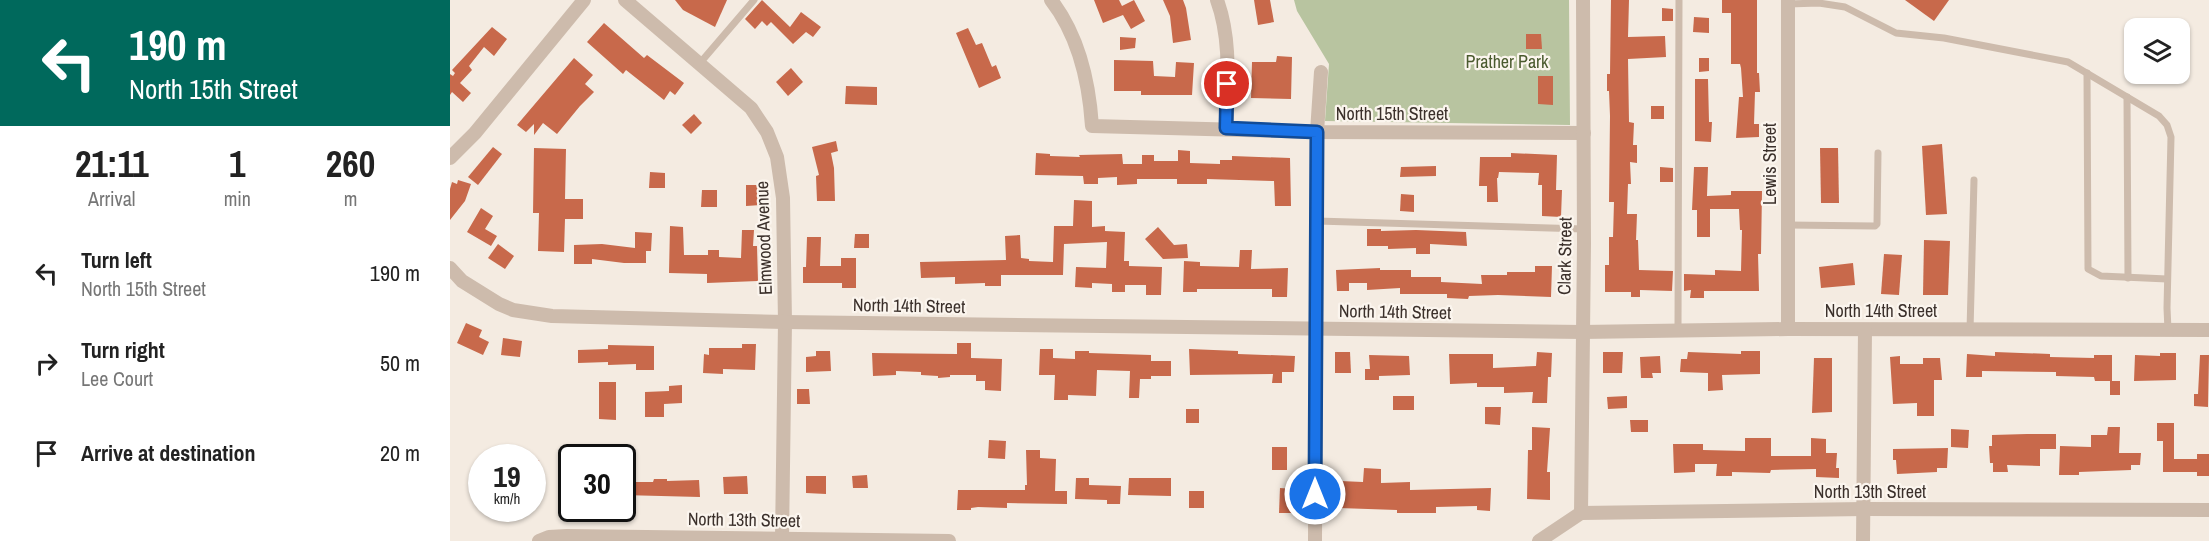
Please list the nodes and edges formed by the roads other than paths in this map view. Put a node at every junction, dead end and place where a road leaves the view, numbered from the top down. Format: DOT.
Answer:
graph roads {
  1 [pos="584,0"];
  2 [pos="625,0"];
  3 [pos="754,0"];
  4 [pos="1051,0"];
  5 [pos="1217,0"];
  6 [pos="1583,0"];
  7 [pos="1679,0"];
  8 [pos="1819,1"];
  9 [pos="1788,2"];
  10 [pos="700,63"];
  11 [pos="1321,72"];
  12 [pos="2087,73"];
  13 [pos="2127,97"];
  14 [pos="1226,128"];
  15 [pos="1317,132"];
  16 [pos="1584,133"];
  17 [pos="1878,153"];
  18 [pos="450,158"];
  19 [pos="1974,180"];
  20 [pos="1316,221"];
  21 [pos="1788,225"];
  22 [pos="1584,229"];
  23 [pos="450,268"];
  24 [pos="2128,278"];
  25 [pos="2167,279"];
  26 [pos="785,322"];
  27 [pos="1316,329"];
  28 [pos="1788,329"];
  29 [pos="1678,330"];
  30 [pos="1864,330"];
  31 [pos="1970,330"];
  32 [pos="2168,330"];
  33 [pos="2209,330"];
  34 [pos="1582,332"];
  35 [pos="1864,509"];
  36 [pos="2209,510"];
  37 [pos="1581,513"];
  38 [pos="782,540"];
  39 [pos="539,541"];
  40 [pos="949,541"];
  41 [pos="1315,541"];
  42 [pos="1539,541"];
  43 [pos="1863,541"];
  1 -- 18 [label="street"];
  2 -- 10 [label="street, Elmwood Avenue"];
  3 -- 10 [label="lane"];
  4 -- 14 [label="street, North 15th Street"];
  5 -- 14 [label="street"];
  6 -- 16 [label="street, Clark Street"];
  7 -- 29 [label="lane"];
  8 -- 9 [label="lane"];
  8 -- 12 [label="lane"];
  9 -- 21 [label="street, Lewis Street"];
  10 -- 26 [label="street, Elmwood Avenue"];
  11 -- 15 [label="street"];
  12 -- 13 [label="lane"];
  12 -- 24 [label="lane"];
  13 -- 24 [label="lane"];
  13 -- 25 [label="lane"];
  14 -- 15 [label="street, North 15th Street"];
  15 -- 16 [label="street, North 15th Street"];
  15 -- 20 [label="street"];
  16 -- 22 [label="street, Clark Street"];
  17 -- 21 [label="lane"];
  19 -- 31 [label="lane"];
  20 -- 22 [label="lane"];
  20 -- 27 [label="street"];
  21 -- 28 [label="street, Lewis Street"];
  22 -- 34 [label="street, Clark Street"];
  23 -- 26 [label="street, North 14th Street"];
  24 -- 25 [label="lane"];
  25 -- 32 [label="lane"];
  26 -- 27 [label="street, North 14th Street"];
  26 -- 38 [label="street, Elmwood Avenue"];
  27 -- 34 [label="street, North 14th Street"];
  27 -- 41 [label="street"];
  28 -- 29 [label="street, North 14th Street"];
  28 -- 30 [label="street, North 14th Street"];
  29 -- 34 [label="street, North 14th Street"];
  30 -- 31 [label="street, North 14th Street"];
  30 -- 35 [label="street"];
  31 -- 32 [label="street, North 14th Street"];
  32 -- 33 [label="street, North 14th Street"];
  34 -- 37 [label="street, Clark Street"];
  35 -- 36 [label="street, North 13th Street"];
  35 -- 37 [label="street, North 13th Street"];
  35 -- 43 [label="street"];
  37 -- 42 [label="street"];
  38 -- 39 [label="street, North 13th Street"];
  38 -- 40 [label="street, North 13th Street"];
}
